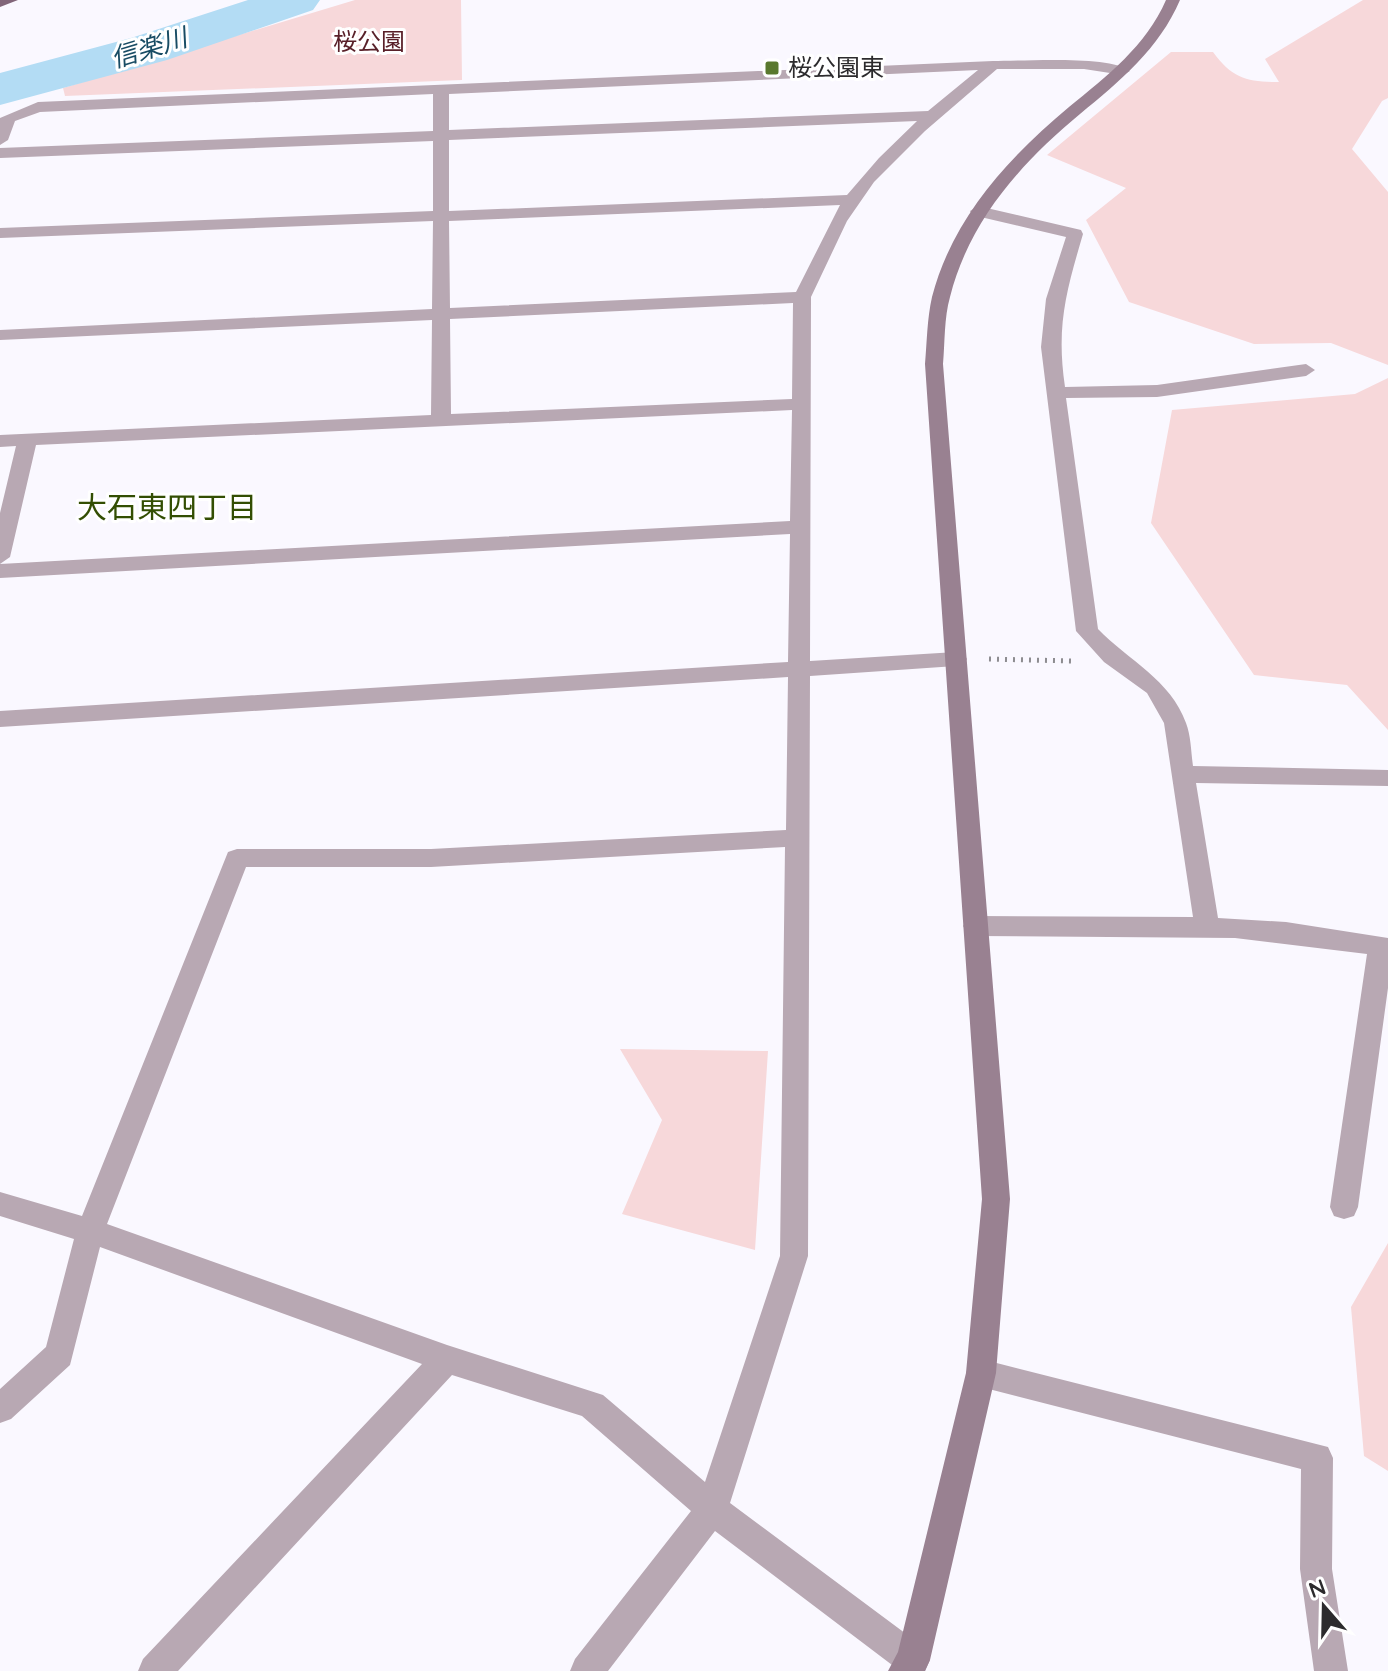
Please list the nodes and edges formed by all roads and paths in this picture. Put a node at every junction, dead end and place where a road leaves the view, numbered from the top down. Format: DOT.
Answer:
graph roads {
  1 [pos="11,0"];
  2 [pos="1173,0"];
  3 [pos="0,3"];
  4 [pos="993,65"];
  5 [pos="1123,71"];
  6 [pos="441,89"];
  7 [pos="931,116"];
  8 [pos="441,136"];
  9 [pos="0,140"];
  10 [pos="0,153"];
  11 [pos="851,200"];
  12 [pos="978,211"];
  13 [pos="441,216"];
  14 [pos="0,233"];
  15 [pos="802,297"];
  16 [pos="441,314"];
  17 [pos="0,335"];
  18 [pos="1306,370"];
  19 [pos="1056,393"];
  20 [pos="802,404"];
  21 [pos="441,421"];
  22 [pos="27,440"];
  23 [pos="0,441"];
  24 [pos="800,527"];
  25 [pos="0,557"];
  26 [pos="0,571"];
  27 [pos="956,659"];
  28 [pos="1120,662"];
  29 [pos="800,669"];
  30 [pos="0,719"];
  31 [pos="1183,774"];
  32 [pos="1388,778"];
  33 [pos="798,838"];
  34 [pos="976,926"];
  35 [pos="1207,928"];
  36 [pos="1384,947"];
  37 [pos="0,1204"];
  38 [pos="1344,1207"];
  39 [pos="90,1231"];
  40 [pos="447,1359"];
  41 [pos="981,1373"];
  42 [pos="0,1409"];
  43 [pos="712,1509"];
  44 [pos="909,1665"];
  45 [pos="155,1671"];
  46 [pos="587,1671"];
  47 [pos="1331,1671"];
  1 -- 3 [label="main road"];
  2 -- 5 [label="street"];
  4 -- 5 [label="street"];
  4 -- 6 [label="street"];
  4 -- 7 [label="street"];
  5 -- 12 [label="street"];
  6 -- 8 [label="street"];
  6 -- 9 [label="street"];
  7 -- 8 [label="street"];
  7 -- 11 [label="street"];
  8 -- 10 [label="street"];
  8 -- 13 [label="street"];
  11 -- 13 [label="street"];
  11 -- 15 [label="street"];
  12 -- 19 [label="street"];
  12 -- 27 [label="street"];
  13 -- 14 [label="street"];
  13 -- 16 [label="street"];
  15 -- 16 [label="street"];
  15 -- 20 [label="street"];
  16 -- 17 [label="street"];
  16 -- 21 [label="street"];
  18 -- 19 [label="street"];
  19 -- 28 [label="street"];
  20 -- 21 [label="street"];
  20 -- 24 [label="street"];
  21 -- 22 [label="street"];
  22 -- 23 [label="street"];
  22 -- 25 [label="street"];
  24 -- 26 [label="street"];
  24 -- 29 [label="street"];
  27 -- 28 [label="path"];
  27 -- 29 [label="street"];
  27 -- 34 [label="street"];
  28 -- 31 [label="street"];
  29 -- 30 [label="street"];
  29 -- 33 [label="street"];
  31 -- 32 [label="street"];
  31 -- 35 [label="street"];
  33 -- 39 [label="street"];
  33 -- 43 [label="street"];
  34 -- 35 [label="street"];
  34 -- 41 [label="street"];
  35 -- 36 [label="street"];
  36 -- 38 [label="street"];
  37 -- 39 [label="street"];
  39 -- 40 [label="street"];
  39 -- 42 [label="street"];
  40 -- 43 [label="street"];
  40 -- 45 [label="street"];
  41 -- 44 [label="street"];
  41 -- 47 [label="street"];
  43 -- 44 [label="street"];
  43 -- 46 [label="street"];
}
